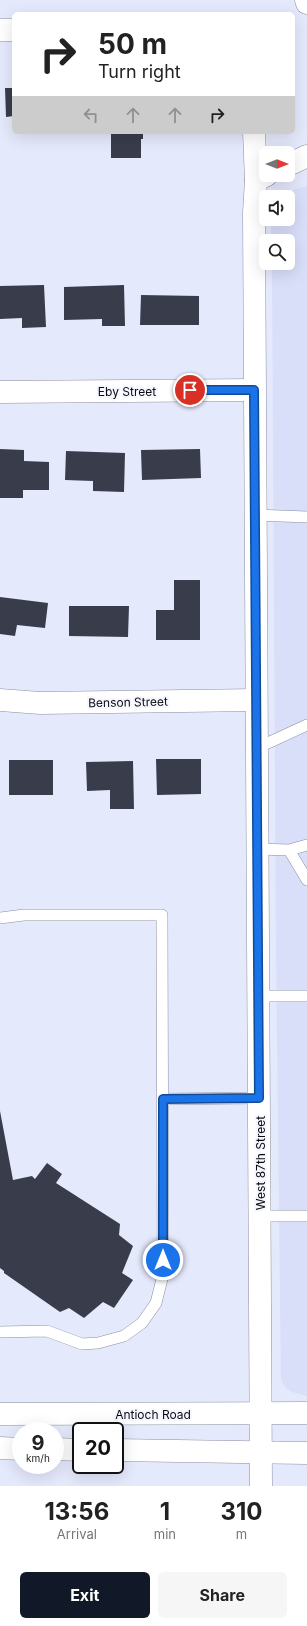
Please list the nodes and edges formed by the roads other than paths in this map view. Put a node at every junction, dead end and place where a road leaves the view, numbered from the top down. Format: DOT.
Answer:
graph roads {
  1 [pos="306,0"];
  2 [pos="307,3"];
  3 [pos="0,30"];
  4 [pos="12,30"];
  5 [pos="254,134"];
  6 [pos="307,156"];
  7 [pos="295,162"];
  8 [pos="259,165"];
  9 [pos="260,182"];
  10 [pos="254,390"];
  11 [pos="0,392"];
  12 [pos="255,515"];
  13 [pos="307,516"];
  14 [pos="0,700"];
  15 [pos="256,700"];
  16 [pos="307,725"];
  17 [pos="257,748"];
  18 [pos="307,845"];
  19 [pos="257,849"];
  20 [pos="289,850"];
  21 [pos="307,880"];
  22 [pos="0,918"];
  23 [pos="258,996"];
  24 [pos="307,996"];
  25 [pos="259,1098"];
  26 [pos="163,1099"];
  27 [pos="260,1216"];
  28 [pos="307,1216"];
  29 [pos="0,1332"];
  30 [pos="0,1414"];
  31 [pos="262,1414"];
  32 [pos="307,1414"];
  33 [pos="0,1448"];
  34 [pos="12,1449"];
  35 [pos="124,1450"];
  36 [pos="307,1452"];
  37 [pos="262,1453"];
  38 [pos="262,1486"];
  1 -- 2 [label="street"];
  3 -- 4 [label="street"];
  5 -- 8 [label="street, West 87th Street"];
  6 -- 7 [label="street"];
  9 -- 10 [label="street, West 87th Street"];
  10 -- 11 [label="street, Eby Street"];
  10 -- 12 [label="street, West 87th Street"];
  12 -- 13 [label="lane"];
  12 -- 15 [label="street, West 87th Street"];
  14 -- 15 [label="street, Benson Street"];
  15 -- 17 [label="street, West 87th Street"];
  16 -- 17 [label="lane"];
  17 -- 19 [label="street, West 87th Street"];
  18 -- 20 [label="lane"];
  19 -- 20 [label="lane"];
  19 -- 23 [label="street, West 87th Street"];
  20 -- 21 [label="lane"];
  22 -- 26 [label="lane"];
  23 -- 24 [label="lane"];
  23 -- 25 [label="street, West 87th Street"];
  25 -- 26 [label="lane"];
  25 -- 27 [label="street, West 87th Street"];
  26 -- 29 [label="lane"];
  27 -- 28 [label="lane"];
  27 -- 31 [label="street, West 87th Street"];
  30 -- 31 [label="street, Antioch Road"];
  31 -- 32 [label="street, Antioch Road"];
  31 -- 37 [label="street, West 87th Street"];
  33 -- 34 [label="street"];
  35 -- 37 [label="street"];
  36 -- 37 [label="street"];
  37 -- 38 [label="street, West 87th Street"];
}
